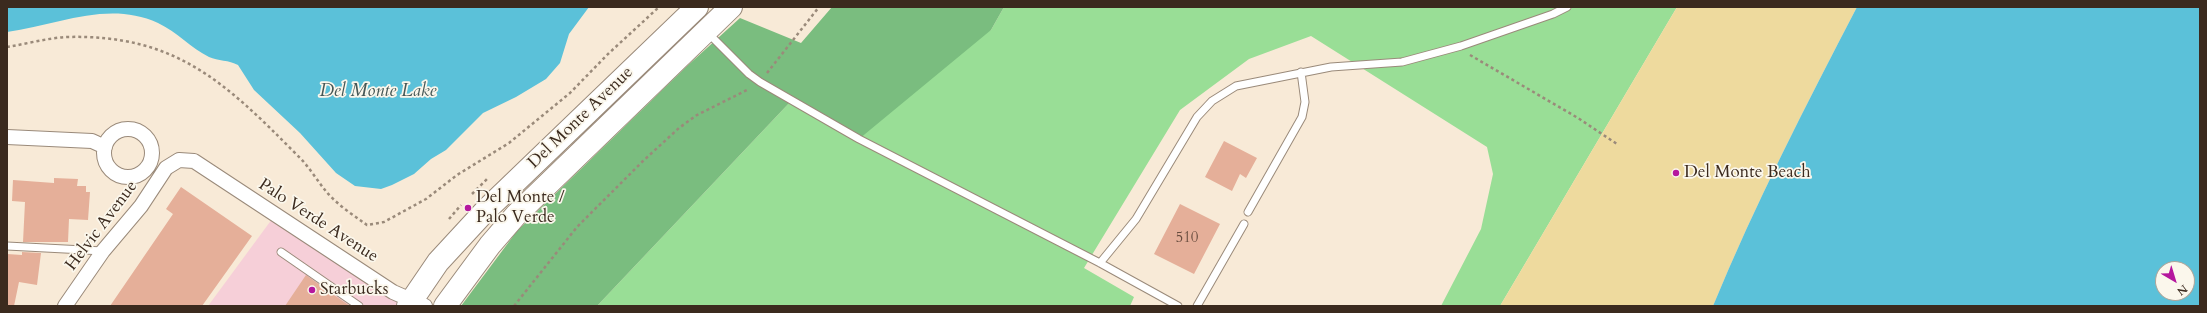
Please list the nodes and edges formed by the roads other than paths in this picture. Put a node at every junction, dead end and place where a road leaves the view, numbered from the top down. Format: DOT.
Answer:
graph roads {
  1 [pos="697,7"];
  2 [pos="731,7"];
  3 [pos="1567,7"];
  4 [pos="706,31"];
  5 [pos="1301,72"];
  6 [pos="7,137"];
  7 [pos="105,146"];
  8 [pos="151,160"];
  9 [pos="166,168"];
  10 [pos="1248,212"];
  11 [pos="1244,224"];
  12 [pos="7,246"];
  13 [pos="103,251"];
  14 [pos="281,252"];
  15 [pos="1100,263"];
  16 [pos="415,304"];
  17 [pos="65,306"];
  18 [pos="359,306"];
  19 [pos="445,306"];
  20 [pos="1178,306"];
  21 [pos="1197,306"];
  1 -- 16 [label="main road, Del Monte Avenue"];
  2 -- 4 [label="main road, Del Monte Avenue"];
  3 -- 5 [label="lane"];
  4 -- 15 [label="lane"];
  4 -- 19 [label="main road, Del Monte Avenue"];
  5 -- 10 [label="lane"];
  5 -- 15 [label="lane"];
  6 -- 7 [label="street"];
  7 -- 8 [label="street"];
  7 -- 8 [label="street"];
  8 -- 9 [label="street"];
  9 -- 13 [label="street, Helvic Avenue"];
  9 -- 16 [label="street, Palo Verde Avenue"];
  11 -- 21 [label="lane"];
  12 -- 13 [label="lane"];
  13 -- 17 [label="street, Helvic Avenue"];
  14 -- 18 [label="lane"];
  15 -- 20 [label="lane"];
}
